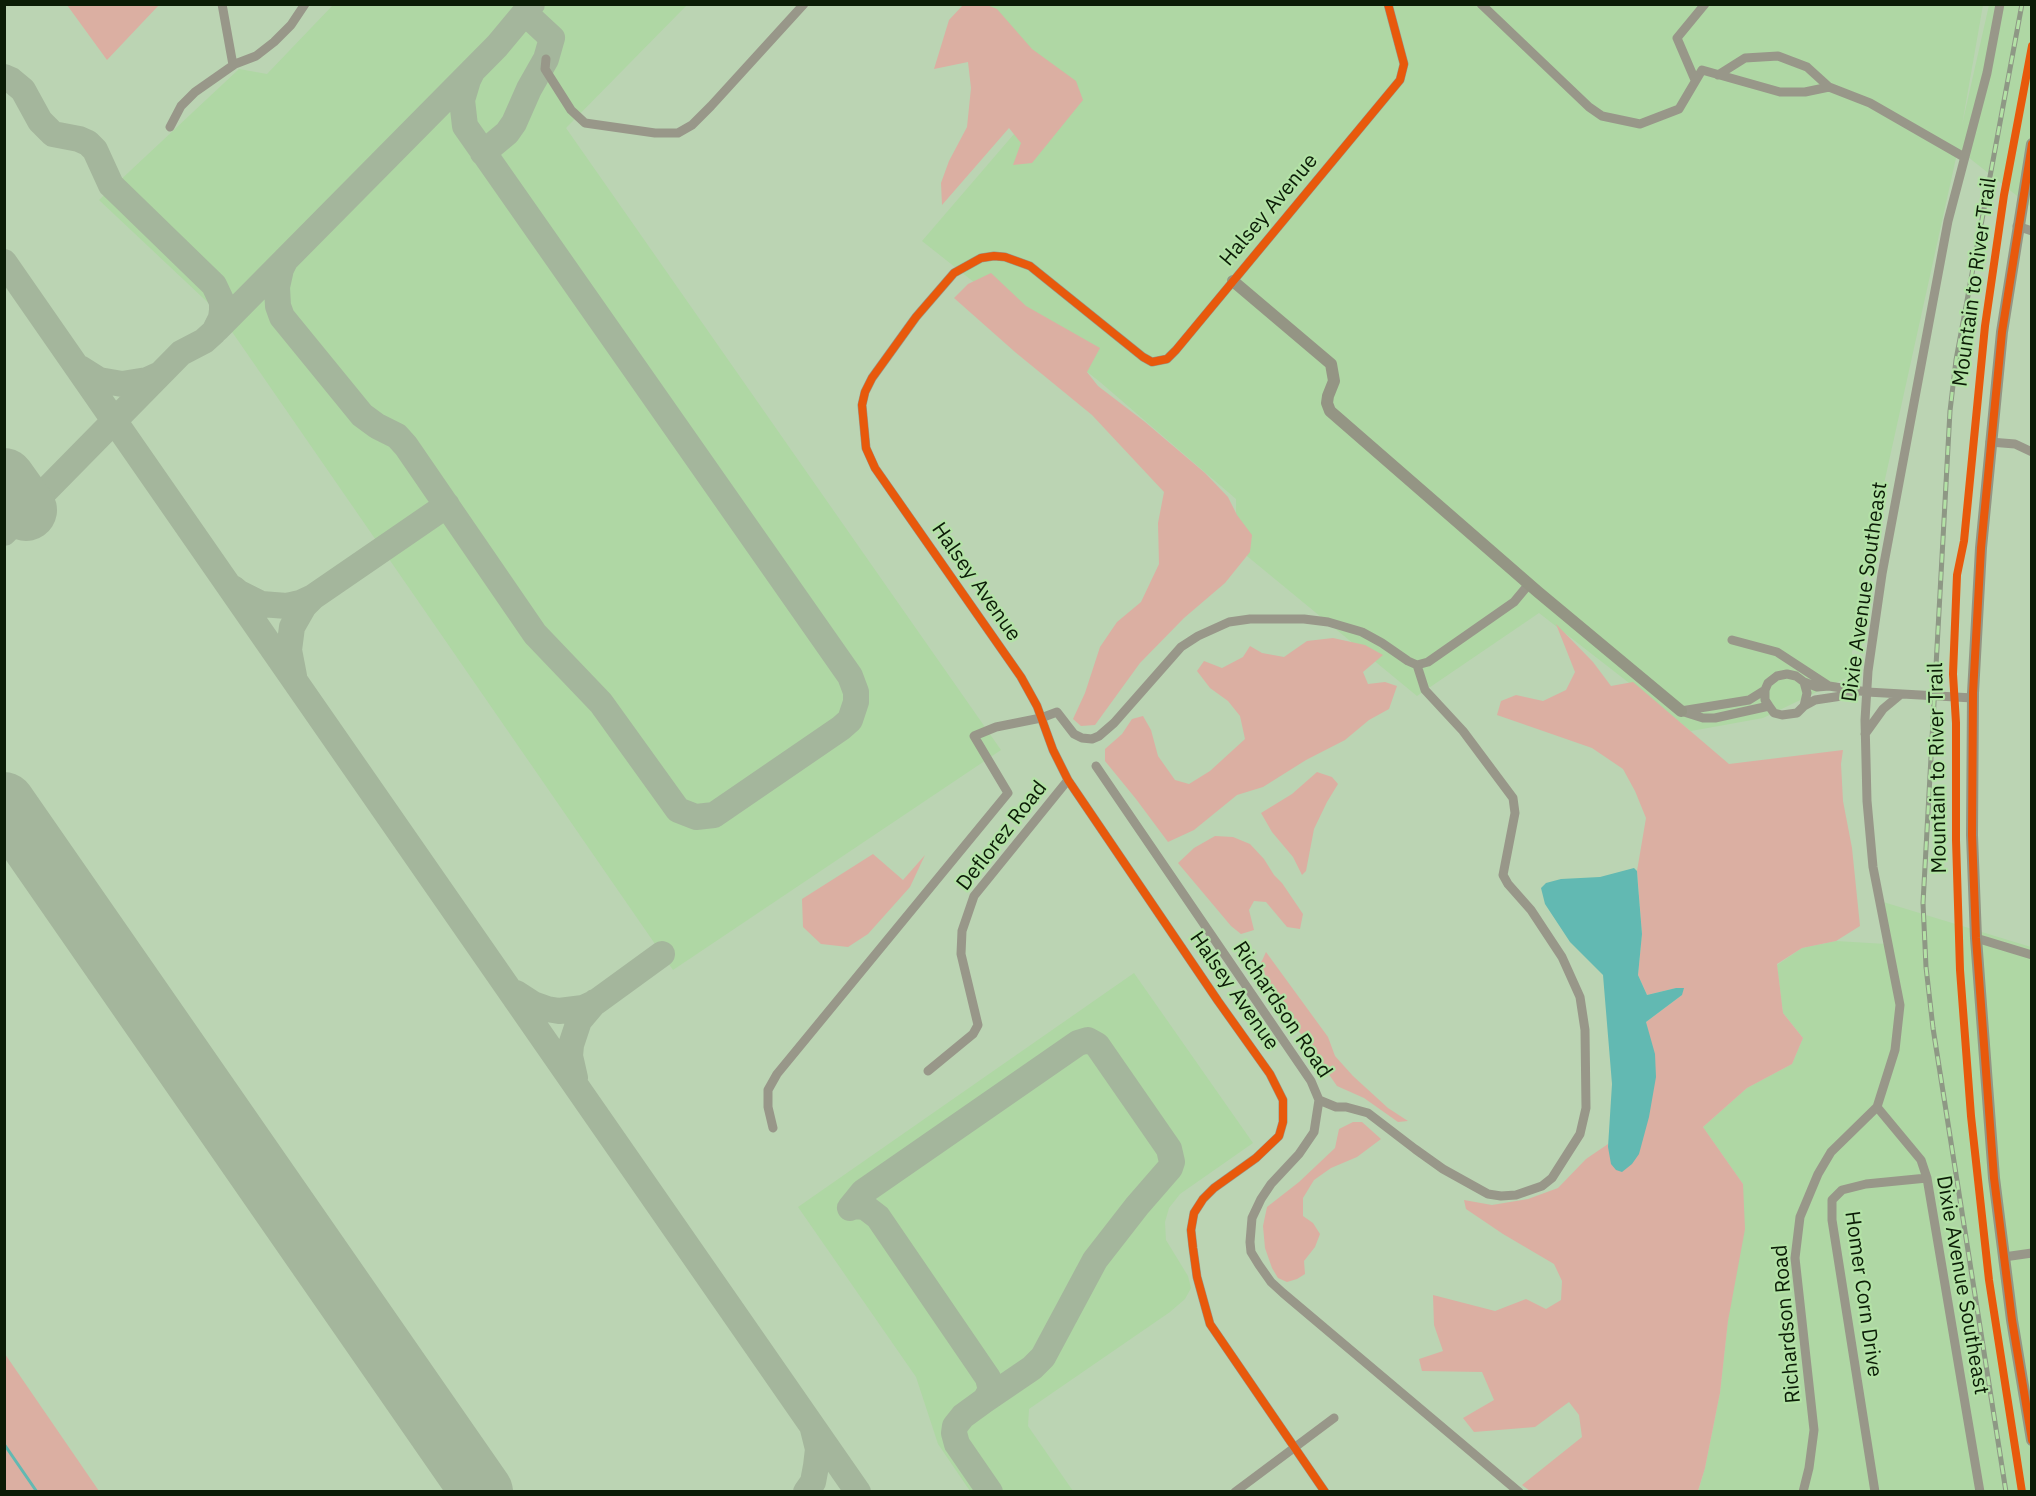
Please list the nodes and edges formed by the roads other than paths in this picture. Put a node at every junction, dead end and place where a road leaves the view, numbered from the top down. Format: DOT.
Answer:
graph roads {
  1 [pos="222,4"];
  2 [pos="305,4"];
  3 [pos="804,4"];
  4 [pos="1388,4"];
  5 [pos="1481,4"];
  6 [pos="1705,4"];
  7 [pos="2000,4"];
  8 [pos="546,59"];
  9 [pos="232,65"];
  10 [pos="1718,75"];
  11 [pos="1695,80"];
  12 [pos="1829,87"];
  13 [pos="170,127"];
  14 [pos="2031,144"];
  15 [pos="1964,157"];
  16 [pos="2017,226"];
  17 [pos="2031,231"];
  18 [pos="1233,281"];
  19 [pos="1990,442"];
  20 [pos="2031,452"];
  21 [pos="1529,584"];
  22 [pos="1732,640"];
  23 [pos="1417,665"];
  24 [pos="1804,682"];
  25 [pos="1829,686"];
  26 [pos="1765,690"];
  27 [pos="1867,692"];
  28 [pos="1901,694"];
  29 [pos="1973,698"];
  30 [pos="1769,706"];
  31 [pos="1804,706"];
  32 [pos="1681,711"];
  33 [pos="1041,718"];
  34 [pos="1865,734"];
  35 [pos="1096,766"];
  36 [pos="1068,780"];
  37 [pos="1976,938"];
  38 [pos="2031,955"];
  39 [pos="928,1071"];
  40 [pos="1319,1100"];
  41 [pos="1877,1107"];
  42 [pos="773,1128"];
  43 [pos="1927,1178"];
  44 [pos="2031,1254"];
  45 [pos="2004,1257"];
  46 [pos="1334,1418"];
  47 [pos="2031,1440"];
  48 [pos="1295,1447"];
  49 [pos="1235,1491"];
  50 [pos="1325,1491"];
  51 [pos="1519,1491"];
  52 [pos="1803,1491"];
  53 [pos="1875,1491"];
  54 [pos="1980,1491"];
  1 -- 9 [label="street"];
  2 -- 9 [label="street"];
  3 -- 8 [label="street"];
  4 -- 18 [label="street, Halsey Avenue"];
  5 -- 11 [label="street"];
  6 -- 11 [label="street"];
  7 -- 15 [label="street, Dixie Avenue Southeast"];
  9 -- 13 [label="street"];
  10 -- 11 [label="street"];
  10 -- 12 [label="street"];
  10 -- 12 [label="street"];
  12 -- 15 [label="street"];
  14 -- 16 [label="main road"];
  15 -- 27 [label="street, Dixie Avenue Southeast"];
  16 -- 17 [label="street"];
  16 -- 19 [label="main road"];
  18 -- 21 [label="main road"];
  18 -- 33 [label="street, Halsey Avenue"];
  19 -- 20 [label="street"];
  19 -- 29 [label="main road"];
  21 -- 23 [label="street"];
  21 -- 32 [label="main road"];
  22 -- 25 [label="street"];
  23 -- 33 [label="street"];
  23 -- 40 [label="street"];
  24 -- 25 [label="street"];
  24 -- 26 [label="street"];
  24 -- 31 [label="street"];
  25 -- 27 [label="street"];
  26 -- 30 [label="street"];
  26 -- 32 [label="street"];
  27 -- 28 [label="street"];
  27 -- 31 [label="street"];
  27 -- 34 [label="street, Dixie Avenue Southeast"];
  28 -- 29 [label="street"];
  28 -- 34 [label="street"];
  29 -- 37 [label="main road"];
  30 -- 31 [label="street"];
  30 -- 32 [label="street"];
  33 -- 36 [label="street, Halsey Avenue"];
  33 -- 42 [label="street"];
  34 -- 41 [label="street, Dixie Avenue Southeast"];
  35 -- 40 [label="street, Richardson Road"];
  36 -- 39 [label="street, Deflorez Road"];
  36 -- 48 [label="street, Halsey Avenue"];
  37 -- 38 [label="street"];
  37 -- 45 [label="main road"];
  40 -- 51 [label="street, Richardson Road"];
  41 -- 43 [label="street, Dixie Avenue Southeast"];
  41 -- 52 [label="street, Richardson Road"];
  43 -- 53 [label="street, Homer Corn Drive"];
  43 -- 54 [label="street, Dixie Avenue Southeast"];
  44 -- 45 [label="street"];
  45 -- 47 [label="main road"];
  46 -- 48 [label="street"];
  48 -- 49 [label="street"];
  48 -- 50 [label="street, Halsey Avenue"];
}
